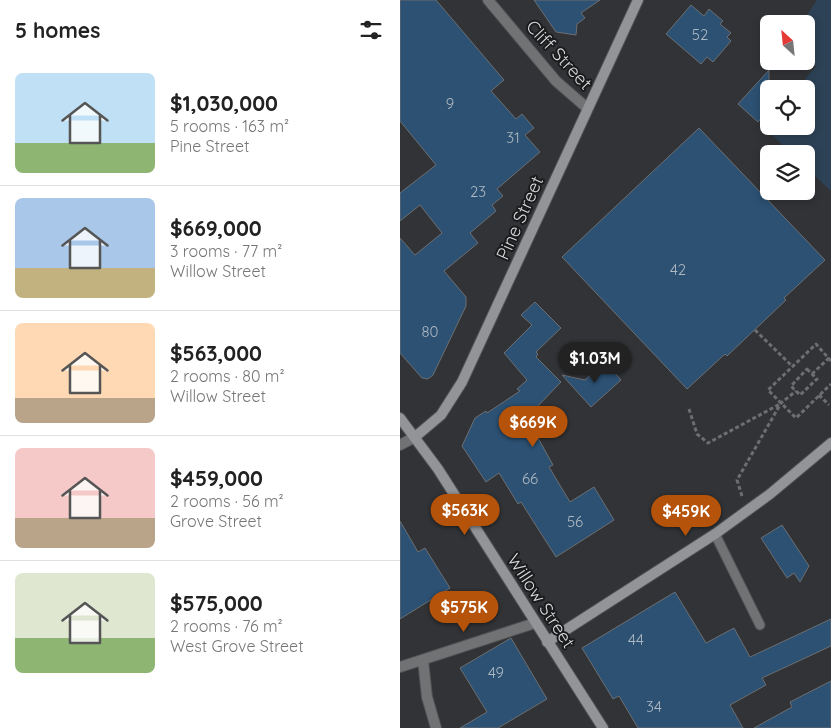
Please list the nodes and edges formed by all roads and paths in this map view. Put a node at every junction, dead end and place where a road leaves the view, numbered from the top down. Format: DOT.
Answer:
graph roads {
  1 [pos="488,0"];
  2 [pos="638,0"];
  3 [pos="587,108"];
  4 [pos="754,330"];
  5 [pos="830,358"];
  6 [pos="792,366"];
  7 [pos="812,374"];
  8 [pos="831,384"];
  9 [pos="796,391"];
  10 [pos="819,395"];
  11 [pos="781,403"];
  12 [pos="829,405"];
  13 [pos="689,409"];
  14 [pos="400,418"];
  15 [pos="415,437"];
  16 [pos="831,443"];
  17 [pos="400,445"];
  18 [pos="747,511"];
  19 [pos="715,534"];
  20 [pos="535,623"];
  21 [pos="760,625"];
  22 [pos="547,642"];
  23 [pos="423,660"];
  24 [pos="400,667"];
  25 [pos="436,728"];
  26 [pos="603,728"];
  1 -- 3 [label="street, Cliff Street"];
  2 -- 3 [label="street, Pine Street"];
  3 -- 15 [label="street, Pine Street"];
  4 -- 6 [label="path"];
  5 -- 6 [label="path"];
  5 -- 7 [label="path"];
  6 -- 11 [label="path"];
  7 -- 9 [label="path"];
  7 -- 9 [label="path"];
  8 -- 10 [label="path"];
  9 -- 11 [label="path"];
  10 -- 11 [label="path"];
  10 -- 12 [label="path"];
  11 -- 13 [label="path"];
  11 -- 18 [label="path"];
  14 -- 15 [label="street, Willow Street"];
  15 -- 17 [label="street"];
  15 -- 20 [label="street, Willow Street"];
  16 -- 18 [label="street"];
  18 -- 19 [label="street"];
  19 -- 21 [label="lane"];
  19 -- 22 [label="street"];
  20 -- 22 [label="street, Willow Street"];
  20 -- 23 [label="street"];
  22 -- 26 [label="street, Willow Street"];
  23 -- 24 [label="street"];
  23 -- 25 [label="street"];
}
